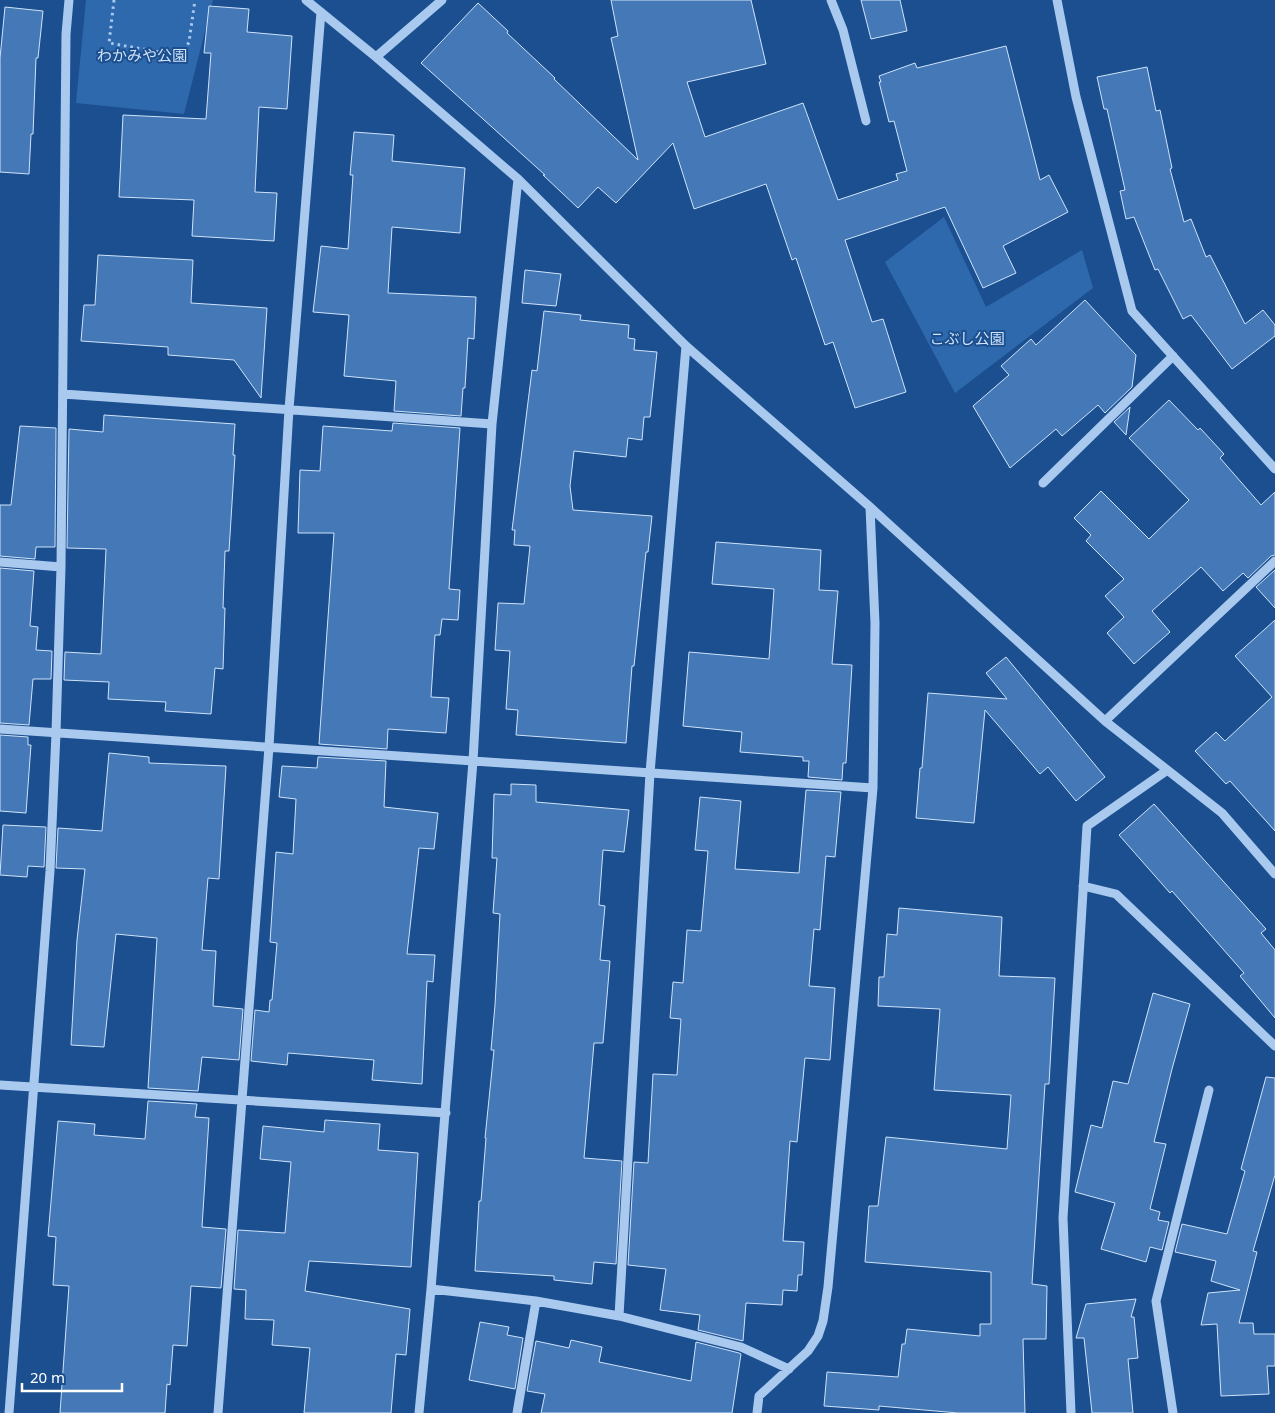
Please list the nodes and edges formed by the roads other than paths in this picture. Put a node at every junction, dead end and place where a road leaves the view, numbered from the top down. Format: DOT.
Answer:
graph roads {
  1 [pos="69,0"];
  2 [pos="306,0"];
  3 [pos="442,0"];
  4 [pos="831,0"];
  5 [pos="1057,0"];
  6 [pos="321,12"];
  7 [pos="376,57"];
  8 [pos="866,122"];
  9 [pos="518,179"];
  10 [pos="686,346"];
  11 [pos="1173,356"];
  12 [pos="63,394"];
  13 [pos="289,409"];
  14 [pos="492,424"];
  15 [pos="1275,469"];
  16 [pos="1043,483"];
  17 [pos="870,508"];
  18 [pos="1275,561"];
  19 [pos="0,562"];
  20 [pos="61,567"];
  21 [pos="1105,721"];
  22 [pos="0,729"];
  23 [pos="56,733"];
  24 [pos="269,747"];
  25 [pos="474,761"];
  26 [pos="1166,771"];
  27 [pos="650,773"];
  28 [pos="873,788"];
  29 [pos="1275,858"];
  30 [pos="1267,865"];
  31 [pos="1275,874"];
  32 [pos="1082,886"];
  33 [pos="1275,1046"];
  34 [pos="0,1085"];
  35 [pos="34,1088"];
  36 [pos="1209,1090"];
  37 [pos="242,1102"];
  38 [pos="446,1113"];
  39 [pos="431,1289"];
  40 [pos="536,1301"];
  41 [pos="618,1316"];
  42 [pos="789,1368"];
  43 [pos="9,1413"];
  44 [pos="218,1413"];
  45 [pos="419,1413"];
  46 [pos="517,1413"];
  47 [pos="757,1413"];
  48 [pos="1071,1413"];
  49 [pos="1173,1413"];
  1 -- 12 [label="street"];
  2 -- 6 [label="street"];
  3 -- 7 [label="street"];
  4 -- 8 [label="street"];
  5 -- 11 [label="street"];
  6 -- 7 [label="street"];
  6 -- 13 [label="street"];
  7 -- 9 [label="street"];
  9 -- 10 [label="street"];
  9 -- 14 [label="street"];
  10 -- 17 [label="street"];
  10 -- 27 [label="street"];
  11 -- 15 [label="street"];
  11 -- 16 [label="street"];
  12 -- 13 [label="street"];
  12 -- 20 [label="street"];
  13 -- 14 [label="street"];
  13 -- 24 [label="street"];
  14 -- 25 [label="street"];
  17 -- 21 [label="street"];
  17 -- 28 [label="street"];
  18 -- 21 [label="street"];
  19 -- 20 [label="street"];
  20 -- 23 [label="street"];
  21 -- 26 [label="street"];
  22 -- 23 [label="street"];
  23 -- 24 [label="street"];
  23 -- 35 [label="street"];
  24 -- 25 [label="street"];
  24 -- 37 [label="street"];
  25 -- 27 [label="street"];
  25 -- 38 [label="street"];
  26 -- 30 [label="street"];
  26 -- 32 [label="street"];
  27 -- 28 [label="street"];
  27 -- 41 [label="street"];
  28 -- 42 [label="street"];
  29 -- 30 [label="street"];
  30 -- 31 [label="street"];
  32 -- 33 [label="street"];
  32 -- 48 [label="street"];
  34 -- 35 [label="street"];
  35 -- 37 [label="street"];
  35 -- 43 [label="street"];
  36 -- 49 [label="street"];
  37 -- 38 [label="street"];
  37 -- 44 [label="street"];
  38 -- 39 [label="street"];
  39 -- 40 [label="street"];
  39 -- 45 [label="street"];
  40 -- 41 [label="street"];
  40 -- 46 [label="street"];
  41 -- 42 [label="street"];
  42 -- 47 [label="street"];
}
